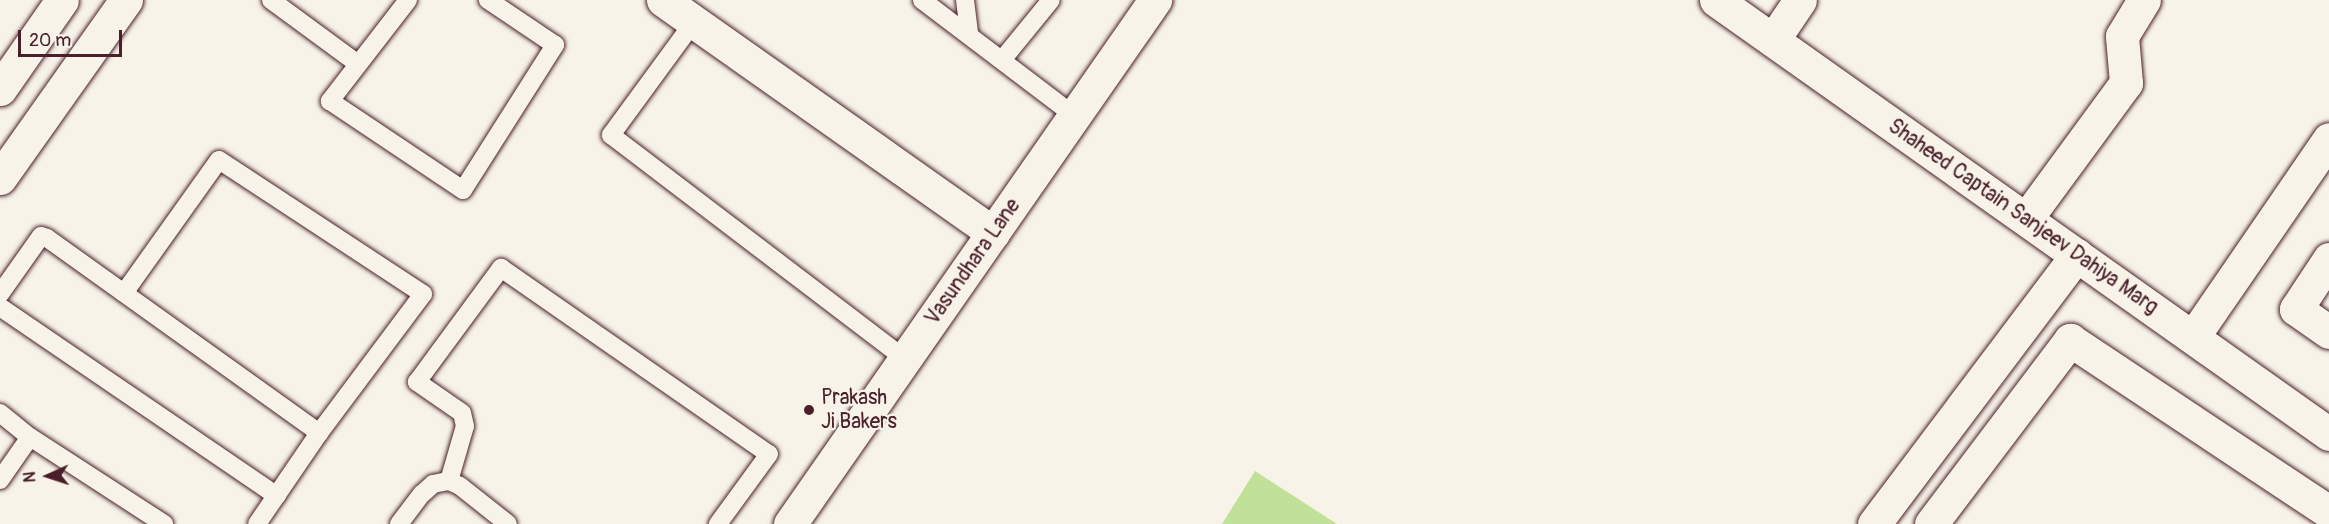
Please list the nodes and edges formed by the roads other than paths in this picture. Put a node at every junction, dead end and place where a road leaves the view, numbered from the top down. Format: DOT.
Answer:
graph roads {
  1 [pos="62,0"];
  2 [pos="126,0"];
  3 [pos="271,0"];
  4 [pos="408,0"];
  5 [pos="488,0"];
  6 [pos="663,0"];
  7 [pos="922,0"];
  8 [pos="965,0"];
  9 [pos="1051,0"];
  10 [pos="1155,0"];
  11 [pos="1716,0"];
  12 [pos="1800,0"];
  13 [pos="2144,0"];
  14 [pos="693,23"];
  15 [pos="969,36"];
  16 [pos="1773,40"];
  17 [pos="1002,60"];
  18 [pos="358,64"];
  19 [pos="0,89"];
  20 [pos="1075,116"];
  21 [pos="2329,139"];
  22 [pos="0,178"];
  23 [pos="2026,219"];
  24 [pos="993,233"];
  25 [pos="2077,255"];
  26 [pos="2329,259"];
  27 [pos="124,293"];
  28 [pos="0,294"];
  29 [pos="0,308"];
  30 [pos="2329,332"];
  31 [pos="2193,338"];
  32 [pos="905,359"];
  33 [pos="0,413"];
  34 [pos="319,433"];
  35 [pos="2329,434"];
  36 [pos="30,437"];
  37 [pos="0,480"];
  38 [pos="449,481"];
  39 [pos="277,496"];
  40 [pos="2329,513"];
  41 [pos="164,524"];
  42 [pos="257,524"];
  43 [pos="399,524"];
  44 [pos="508,524"];
  45 [pos="718,524"];
  46 [pos="790,524"];
  47 [pos="1874,524"];
  48 [pos="1931,524"];
  1 -- 19 [label="street"];
  2 -- 22 [label="street"];
  3 -- 18 [label="lane"];
  4 -- 18 [label="lane"];
  5 -- 18 [label="lane"];
  6 -- 14 [label="street"];
  7 -- 15 [label="lane"];
  8 -- 15 [label="lane"];
  9 -- 17 [label="lane"];
  10 -- 20 [label="street, Vasundhara Lane"];
  11 -- 16 [label="street, Shaheed Captain Sanjeev Dahiya Marg"];
  12 -- 16 [label="street"];
  13 -- 23 [label="street"];
  14 -- 24 [label="street"];
  14 -- 32 [label="lane"];
  15 -- 17 [label="lane"];
  16 -- 23 [label="street, Shaheed Captain Sanjeev Dahiya Marg"];
  17 -- 20 [label="lane"];
  20 -- 24 [label="street, Vasundhara Lane"];
  21 -- 31 [label="street"];
  23 -- 25 [label="street, Shaheed Captain Sanjeev Dahiya Marg"];
  24 -- 32 [label="street, Vasundhara Lane"];
  25 -- 31 [label="street, Shaheed Captain Sanjeev Dahiya Marg"];
  25 -- 47 [label="street"];
  26 -- 30 [label="street"];
  27 -- 28 [label="lane"];
  27 -- 34 [label="lane"];
  27 -- 34 [label="lane"];
  29 -- 39 [label="lane"];
  31 -- 35 [label="street, Shaheed Captain Sanjeev Dahiya Marg"];
  32 -- 46 [label="street, Vasundhara Lane"];
  33 -- 36 [label="lane"];
  34 -- 39 [label="lane"];
  36 -- 37 [label="lane"];
  36 -- 41 [label="lane"];
  38 -- 43 [label="lane"];
  38 -- 44 [label="lane"];
  38 -- 45 [label="lane"];
  39 -- 42 [label="lane"];
  40 -- 48 [label="street"];
}
